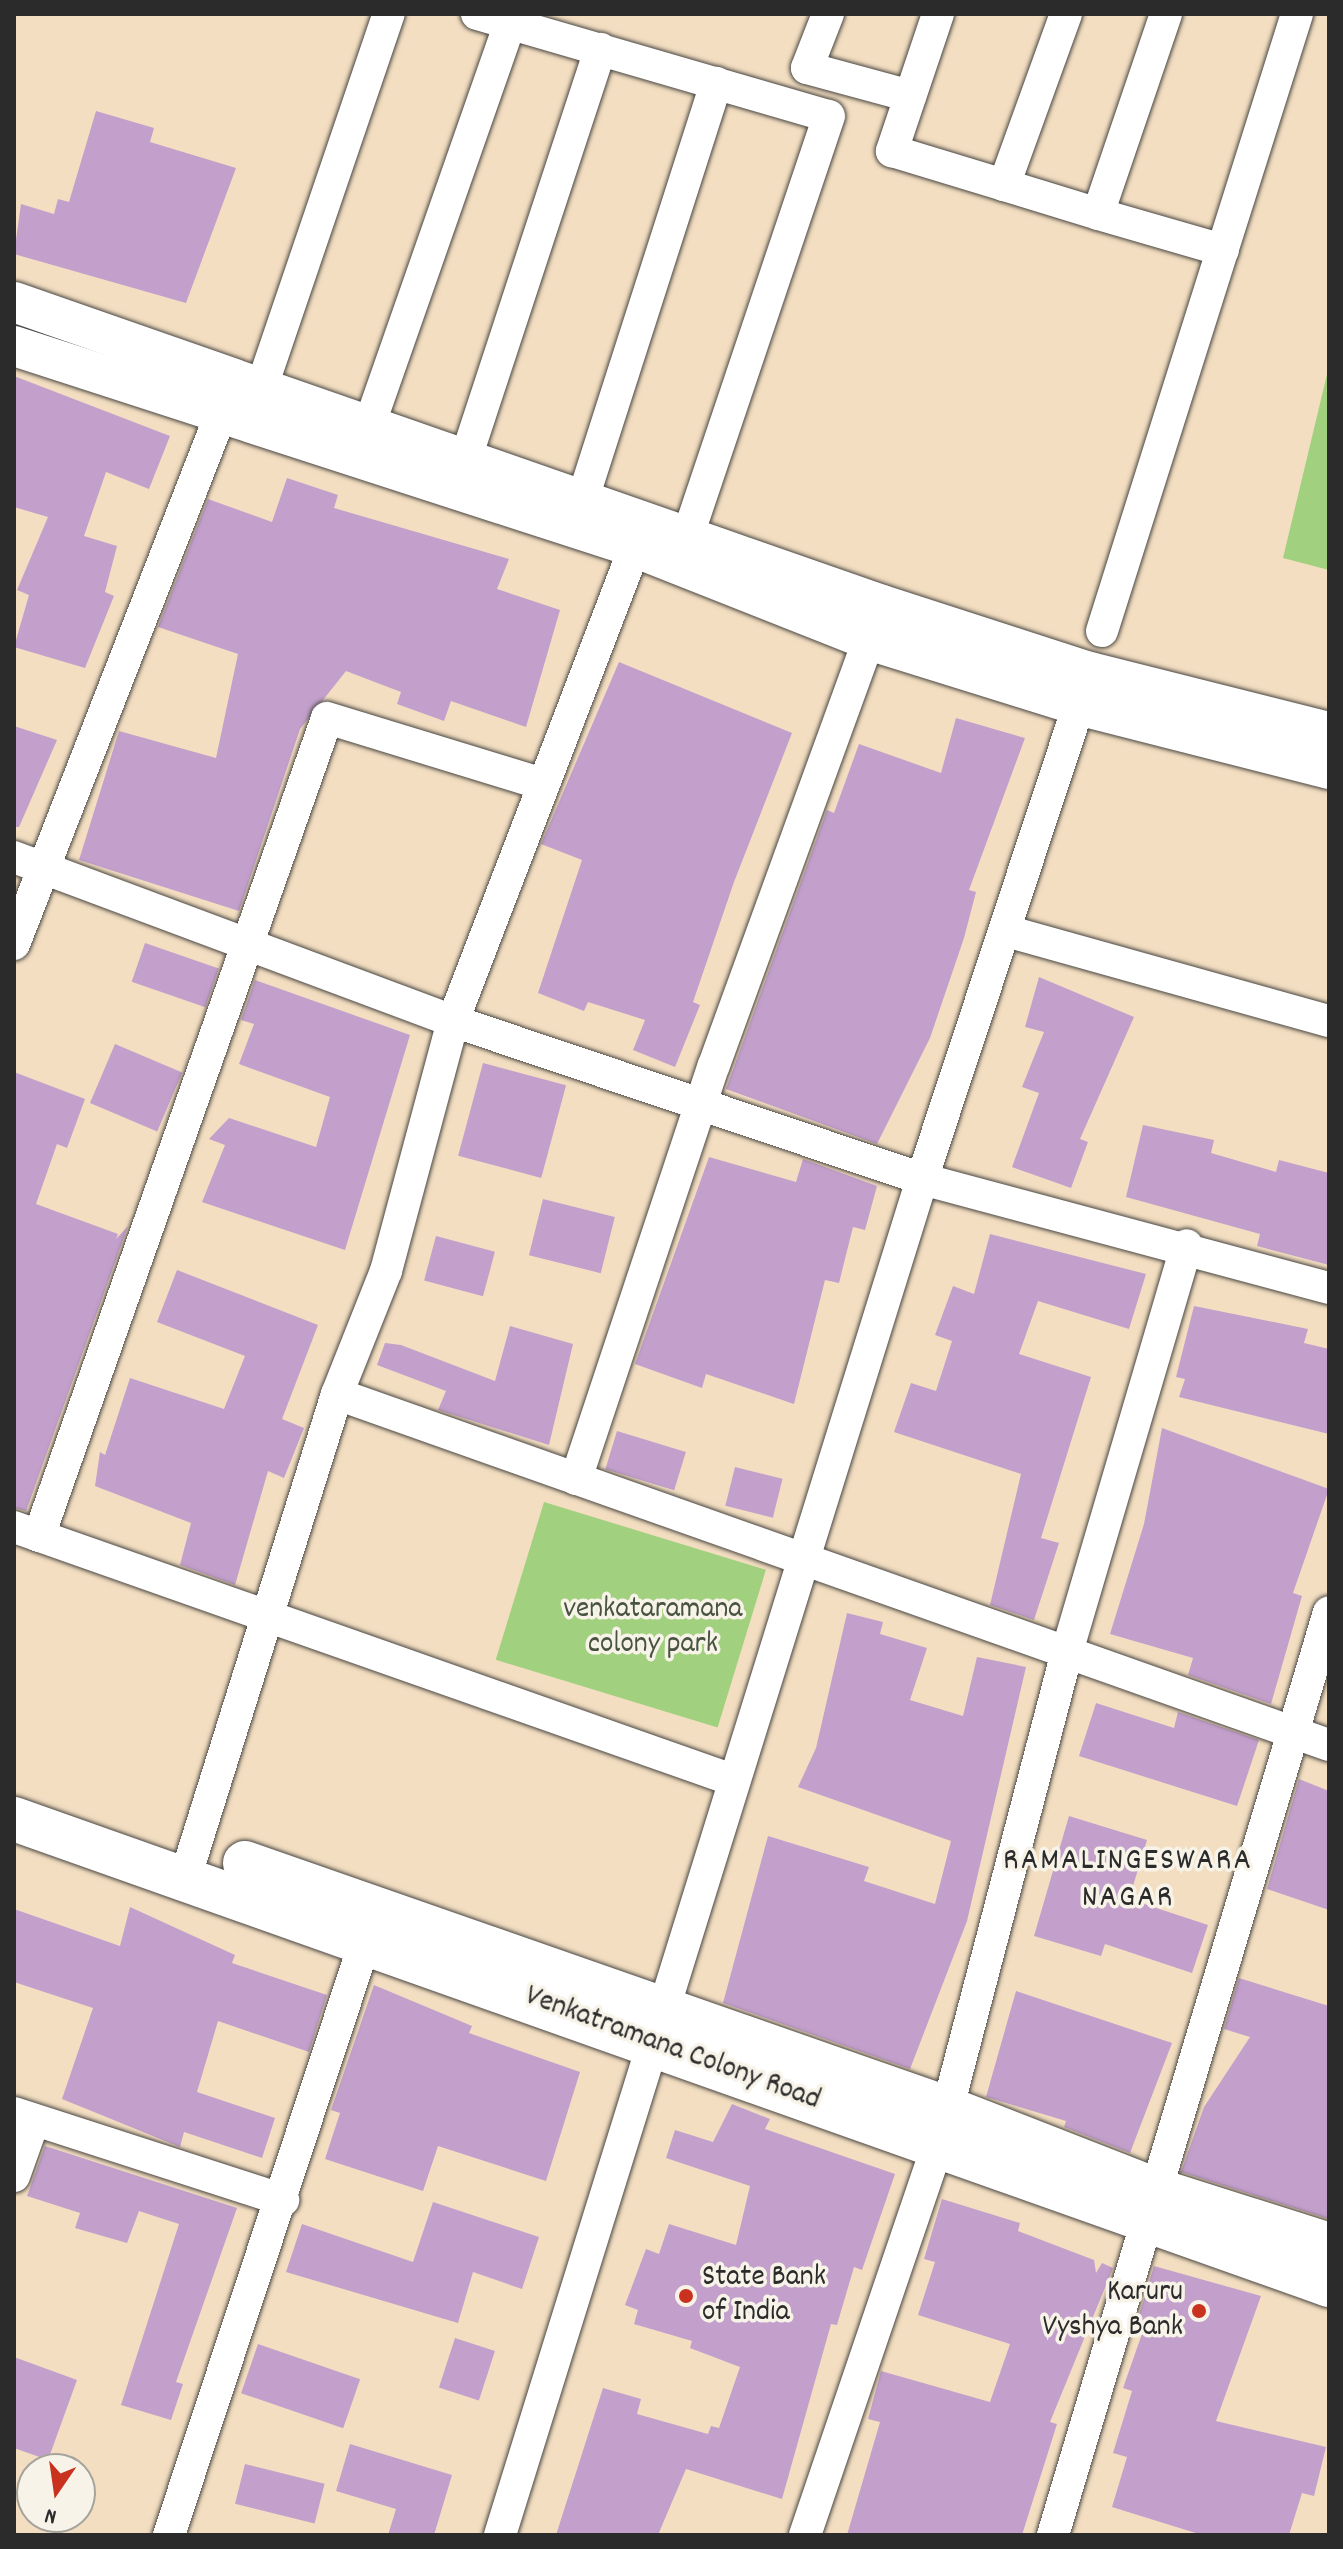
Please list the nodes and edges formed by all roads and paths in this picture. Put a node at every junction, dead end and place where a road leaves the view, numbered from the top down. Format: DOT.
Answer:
graph roads {
  1 [pos="389,14"];
  2 [pos="477,14"];
  3 [pos="828,14"];
  4 [pos="938,14"];
  5 [pos="1066,14"];
  6 [pos="1166,14"];
  7 [pos="1297,14"];
  8 [pos="510,24"];
  9 [pos="600,49"];
  10 [pos="716,83"];
  11 [pos="910,96"];
  12 [pos="1004,185"];
  13 [pos="1098,214"];
  14 [pos="1223,250"];
  15 [pos="14,302"];
  16 [pos="14,346"];
  17 [pos="261,389"];
  18 [pos="221,414"];
  19 [pos="370,423"];
  20 [pos="462,472"];
  21 [pos="584,495"];
  22 [pos="640,533"];
  23 [pos="688,536"];
  24 [pos="876,623"];
  25 [pos="1102,631"];
  26 [pos="1084,688"];
  27 [pos="1329,732"];
  28 [pos="1280,738"];
  29 [pos="1329,769"];
  30 [pos="539,783"];
  31 [pos="28,862"];
  32 [pos="1006,931"];
  33 [pos="248,940"];
  34 [pos="14,944"];
  35 [pos="453,1021"];
  36 [pos="1329,1021"];
  37 [pos="703,1102"];
  38 [pos="922,1179"];
  39 [pos="1187,1245"];
  40 [pos="1329,1288"];
  41 [pos="337,1394"];
  42 [pos="576,1479"];
  43 [pos="26,1531"];
  44 [pos="804,1559"];
  45 [pos="1329,1612"];
  46 [pos="266,1616"];
  47 [pos="1067,1652"];
  48 [pos="1296,1733"];
  49 [pos="1329,1745"];
  50 [pos="733,1780"];
  51 [pos="14,1788"];
  52 [pos="14,1819"];
  53 [pos="190,1860"];
  54 [pos="366,1939"];
  55 [pos="662,2028"];
  56 [pos="24,2117"];
  57 [pos="942,2127"];
  58 [pos="14,2176"];
  59 [pos="283,2200"];
  60 [pos="1154,2209"];
  61 [pos="1329,2245"];
  62 [pos="1329,2285"];
  63 [pos="169,2535"];
  64 [pos="500,2535"];
  65 [pos="805,2535"];
  66 [pos="1053,2535"];
  1 -- 17 [label="street"];
  2 -- 8 [label="street"];
  3 -- 11 [label="street"];
  4 -- 11 [label="street"];
  5 -- 12 [label="street"];
  6 -- 13 [label="street"];
  7 -- 14 [label="street"];
  8 -- 9 [label="street"];
  8 -- 19 [label="street"];
  9 -- 10 [label="street"];
  9 -- 20 [label="street"];
  10 -- 21 [label="street"];
  10 -- 23 [label="street"];
  11 -- 12 [label="street"];
  12 -- 13 [label="street"];
  13 -- 14 [label="street"];
  14 -- 25 [label="street"];
  15 -- 17 [label="street"];
  16 -- 18 [label="street"];
  17 -- 19 [label="street"];
  18 -- 20 [label="street"];
  18 -- 31 [label="street"];
  19 -- 20 [label="street"];
  20 -- 21 [label="street"];
  20 -- 22 [label="street"];
  21 -- 22 [label="street"];
  22 -- 23 [label="street"];
  22 -- 24 [label="street"];
  22 -- 30 [label="street"];
  23 -- 24 [label="street"];
  24 -- 26 [label="street"];
  24 -- 37 [label="street"];
  26 -- 28 [label="street"];
  26 -- 32 [label="street"];
  27 -- 28 [label="street"];
  28 -- 29 [label="street"];
  30 -- 33 [label="street"];
  30 -- 35 [label="street"];
  31 -- 33 [label="street"];
  31 -- 34 [label="street"];
  32 -- 36 [label="street"];
  32 -- 38 [label="street"];
  33 -- 35 [label="street"];
  33 -- 43 [label="street"];
  35 -- 37 [label="street"];
  35 -- 41 [label="street"];
  37 -- 38 [label="street"];
  37 -- 42 [label="street"];
  38 -- 39 [label="street"];
  38 -- 44 [label="street"];
  39 -- 40 [label="street"];
  39 -- 47 [label="street"];
  41 -- 42 [label="street"];
  41 -- 46 [label="street"];
  42 -- 44 [label="street"];
  43 -- 46 [label="street"];
  44 -- 47 [label="street"];
  44 -- 50 [label="street"];
  45 -- 48 [label="street"];
  46 -- 50 [label="street"];
  46 -- 53 [label="street"];
  47 -- 48 [label="street"];
  47 -- 57 [label="street"];
  48 -- 49 [label="street"];
  48 -- 60 [label="street"];
  50 -- 55 [label="street"];
  51 -- 53 [label="main road"];
  52 -- 53 [label="main road, Venkatramana Colony Road"];
  53 -- 54 [label="main road, Venkatramana Colony Road"];
  53 -- 55 [label="main road"];
  54 -- 55 [label="main road, Venkatramana Colony Road"];
  54 -- 59 [label="street"];
  55 -- 57 [label="main road, Venkatramana Colony Road"];
  55 -- 64 [label="street"];
  56 -- 58 [label="street"];
  56 -- 59 [label="street"];
  57 -- 60 [label="main road, Venkatramana Colony Road"];
  57 -- 65 [label="street"];
  59 -- 63 [label="street"];
  60 -- 61 [label="main road"];
  60 -- 62 [label="main road, Venkatramana Colony Road"];
  60 -- 66 [label="street"];
}
